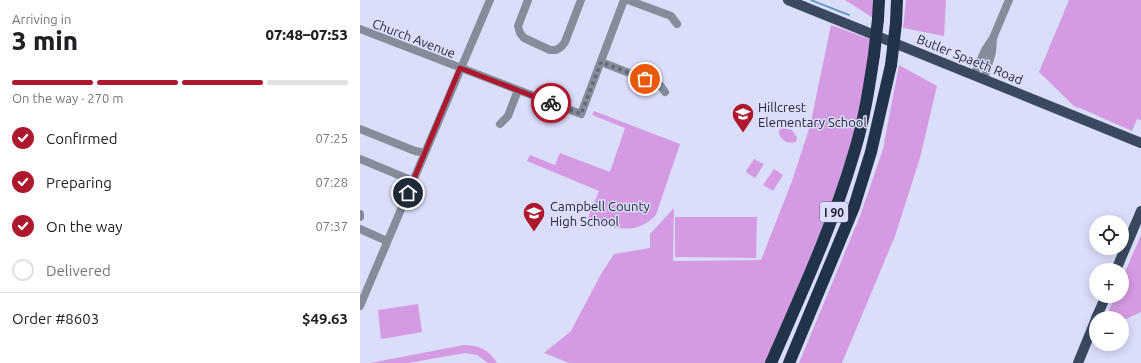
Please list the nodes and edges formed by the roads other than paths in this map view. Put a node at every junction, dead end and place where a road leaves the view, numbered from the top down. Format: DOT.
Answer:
graph roads {
  1 [pos="490,0"];
  2 [pos="527,0"];
  3 [pos="581,0"];
  4 [pos="624,0"];
  5 [pos="628,0"];
  6 [pos="788,0"];
  7 [pos="879,0"];
  8 [pos="896,0"];
  9 [pos="1009,0"];
  10 [pos="677,24"];
  11 [pos="360,29"];
  12 [pos="993,38"];
  13 [pos="601,62"];
  14 [pos="460,68"];
  15 [pos="974,75"];
  16 [pos="984,79"];
  17 [pos="518,90"];
  18 [pos="665,92"];
  19 [pos="500,124"];
  20 [pos="360,129"];
  21 [pos="1141,143"];
  22 [pos="424,153"];
  23 [pos="360,159"];
  24 [pos="413,181"];
  25 [pos="1141,211"];
  26 [pos="360,214"];
  27 [pos="360,217"];
  28 [pos="360,229"];
  29 [pos="1129,234"];
  30 [pos="387,241"];
  31 [pos="360,306"];
  32 [pos="1089,336"];
  33 [pos="771,363"];
  34 [pos="789,363"];
  35 [pos="1078,363"];
  1 -- 14 [label="street"];
  2 -- 3 [label="street"];
  4 -- 13 [label="street"];
  5 -- 10 [label="street"];
  6 -- 15 [label="main road, Butler Spaeth Road"];
  7 -- 33 [label="highway, I 90, bridge"];
  8 -- 34 [label="highway, I 90, bridge"];
  9 -- 12 [label="street"];
  11 -- 14 [label="street, Church Avenue"];
  12 -- 15 [label="street"];
  12 -- 16 [label="street"];
  13 -- 17 [label="street, Church Avenue"];
  13 -- 18 [label="street"];
  14 -- 17 [label="street, Church Avenue"];
  14 -- 22 [label="street"];
  15 -- 16 [label="main road, Butler Spaeth Road"];
  16 -- 21 [label="main road, Butler Spaeth Road"];
  17 -- 19 [label="street"];
  20 -- 22 [label="street"];
  22 -- 24 [label="street"];
  23 -- 24 [label="street"];
  24 -- 30 [label="street"];
  25 -- 29 [label="main road"];
  26 -- 27 [label="street"];
  28 -- 30 [label="street"];
  30 -- 31 [label="street"];
  32 -- 35 [label="main road"];
}
